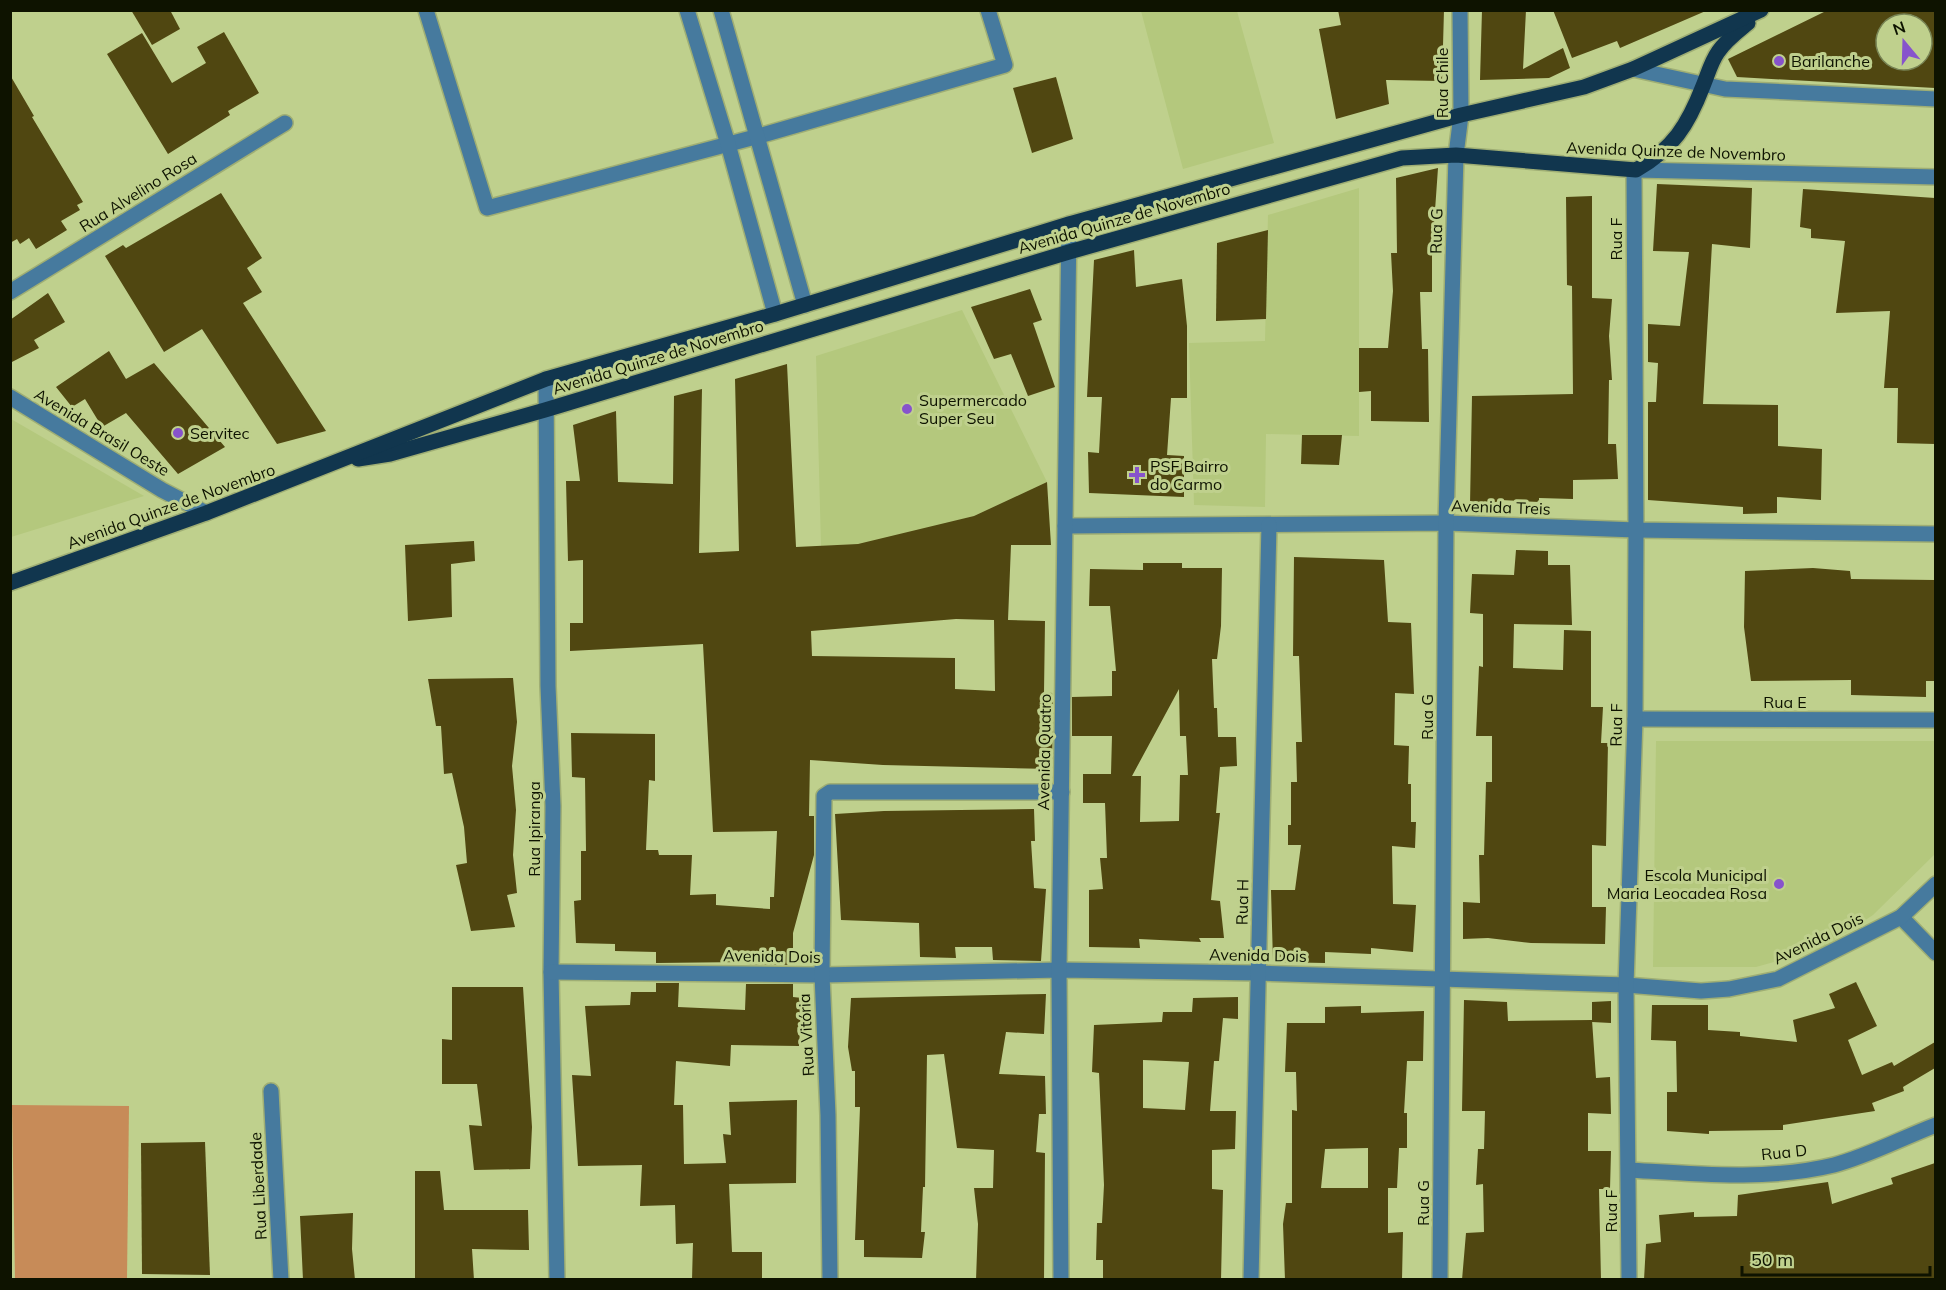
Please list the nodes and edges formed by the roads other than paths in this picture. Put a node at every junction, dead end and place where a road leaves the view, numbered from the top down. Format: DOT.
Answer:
graph roads {
  1 [pos="426,10"];
  2 [pos="687,10"];
  3 [pos="721,10"];
  4 [pos="988,10"];
  5 [pos="1460,10"];
  6 [pos="1763,10"];
  7 [pos="1633,69"];
  8 [pos="1703,86"];
  9 [pos="1935,99"];
  10 [pos="1461,115"];
  11 [pos="285,123"];
  12 [pos="759,136"];
  13 [pos="728,144"];
  14 [pos="1456,156"];
  15 [pos="1635,170"];
  16 [pos="1935,177"];
  17 [pos="1070,224"];
  18 [pos="1069,252"];
  19 [pos="10,292"];
  20 [pos="805,305"];
  21 [pos="775,314"];
  22 [pos="546,379"];
  23 [pos="10,397"];
  24 [pos="545,410"];
  25 [pos="344,461"];
  26 [pos="206,513"];
  27 [pos="1446,524"];
  28 [pos="1269,525"];
  29 [pos="1065,526"];
  30 [pos="1636,530"];
  31 [pos="1935,534"];
  32 [pos="10,584"];
  33 [pos="1635,719"];
  34 [pos="1935,720"];
  35 [pos="1062,792"];
  36 [pos="1935,884"];
  37 [pos="1901,917"];
  38 [pos="1935,953"];
  39 [pos="1059,970"];
  40 [pos="551,972"];
  41 [pos="1258,973"];
  42 [pos="822,975"];
  43 [pos="1442,979"];
  44 [pos="1626,985"];
  45 [pos="271,1091"];
  46 [pos="1935,1125"];
  47 [pos="1629,1170"];
  48 [pos="281,1280"];
  49 [pos="557,1280"];
  50 [pos="830,1280"];
  51 [pos="1061,1280"];
  52 [pos="1251,1280"];
  53 [pos="1440,1280"];
  54 [pos="1629,1280"];
  1 -- 13 [label="street"];
  2 -- 13 [label="street"];
  3 -- 12 [label="street"];
  4 -- 12 [label="street"];
  5 -- 10 [label="street, Rua Chile"];
  6 -- 7 [label="main road, Avenida Quinze de Novembro"];
  6 -- 8 [label="main road"];
  7 -- 8 [label="street"];
  7 -- 10 [label="main road, Avenida Quinze de Novembro"];
  8 -- 9 [label="street"];
  8 -- 15 [label="main road"];
  10 -- 14 [label="street, Rua Chile"];
  10 -- 17 [label="main road, Avenida Quinze de Novembro"];
  11 -- 19 [label="street, Rua Alvelino Rosa"];
  12 -- 13 [label="street"];
  12 -- 20 [label="street"];
  13 -- 21 [label="street"];
  14 -- 15 [label="main road, Avenida Quinze de Novembro"];
  14 -- 18 [label="main road, Avenida Quinze de Novembro"];
  14 -- 27 [label="street, Rua G"];
  15 -- 16 [label="street, Avenida Quinze de Novembro"];
  15 -- 30 [label="street, Rua F"];
  17 -- 18 [label="street, Avenida Quatro"];
  17 -- 20 [label="main road, Avenida Quinze de Novembro"];
  18 -- 24 [label="main road, Avenida Quinze de Novembro"];
  18 -- 29 [label="street, Avenida Quatro"];
  20 -- 21 [label="main road, Avenida Quinze de Novembro"];
  21 -- 22 [label="main road, Avenida Quinze de Novembro"];
  22 -- 24 [label="street, Rua Ipiranga"];
  22 -- 25 [label="main road, Avenida Quinze de Novembro"];
  23 -- 26 [label="street, Avenida Brasil Oeste"];
  24 -- 25 [label="main road, Avenida Quinze de Novembro"];
  24 -- 40 [label="street, Rua Ipiranga"];
  25 -- 26 [label="main road, Avenida Quinze de Novembro"];
  26 -- 32 [label="main road, Avenida Quinze de Novembro"];
  27 -- 28 [label="street, Avenida Treis"];
  27 -- 30 [label="street, Avenida Treis"];
  27 -- 43 [label="street, Rua G"];
  28 -- 29 [label="street, Avenida Treis"];
  28 -- 41 [label="street, Rua H"];
  29 -- 35 [label="street, Avenida Quatro"];
  30 -- 31 [label="street, Avenida Treis"];
  30 -- 33 [label="street, Rua F"];
  33 -- 34 [label="street, Rua E"];
  33 -- 44 [label="street, Rua F"];
  35 -- 39 [label="street, Avenida Quatro"];
  35 -- 42 [label="street, Rua Vitória"];
  36 -- 37 [label="street, Avenida Dois"];
  37 -- 38 [label="street"];
  37 -- 44 [label="street, Avenida Dois"];
  39 -- 41 [label="street, Avenida Dois"];
  39 -- 42 [label="street, Avenida Dois"];
  39 -- 51 [label="street, Avenida Quatro"];
  40 -- 42 [label="street, Avenida Dois"];
  40 -- 49 [label="street, Rua Ipiranga"];
  41 -- 43 [label="street, Avenida Dois"];
  41 -- 52 [label="street, Rua H"];
  42 -- 50 [label="street, Rua Vitória"];
  43 -- 44 [label="street, Avenida Dois"];
  43 -- 53 [label="street, Rua G"];
  44 -- 47 [label="street, Rua F"];
  45 -- 48 [label="street, Rua Liberdade"];
  46 -- 47 [label="street, Rua D"];
  47 -- 54 [label="street, Rua F"];
}
